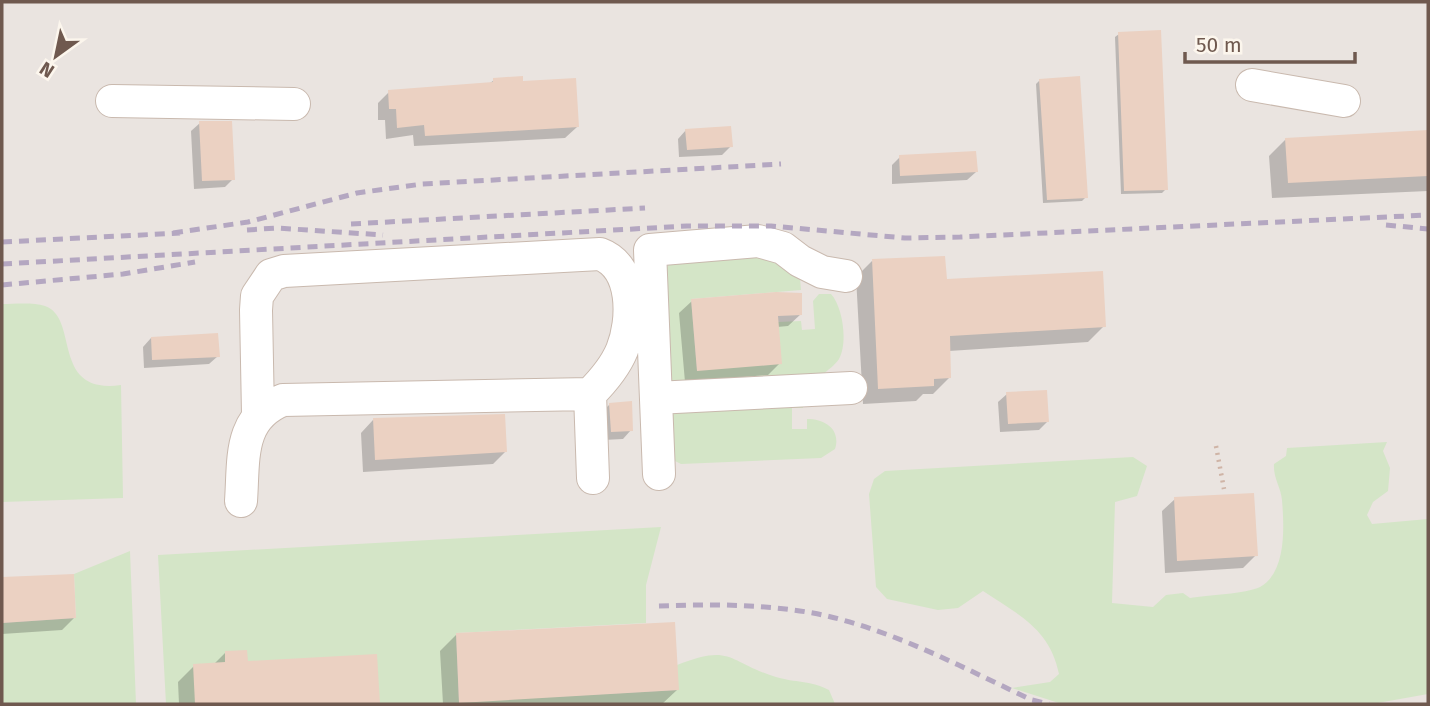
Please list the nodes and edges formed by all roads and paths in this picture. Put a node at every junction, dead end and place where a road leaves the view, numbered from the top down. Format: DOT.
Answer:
graph roads {
  1 [pos="1252,85"];
  2 [pos="1344,101"];
  3 [pos="112,102"];
  4 [pos="294,104"];
  5 [pos="846,276"];
  6 [pos="851,388"];
  7 [pos="590,394"];
  8 [pos="656,398"];
  9 [pos="258,414"];
  10 [pos="1216,446"];
  11 [pos="659,474"];
  12 [pos="593,478"];
  13 [pos="1224,489"];
  14 [pos="241,501"];
  1 -- 2 [label="lane"];
  3 -- 4 [label="lane"];
  5 -- 8 [label="lane"];
  6 -- 8 [label="lane"];
  7 -- 9 [label="lane"];
  7 -- 9 [label="lane"];
  7 -- 12 [label="lane"];
  8 -- 11 [label="lane"];
  9 -- 14 [label="lane"];
  10 -- 13 [label="path"];
}
